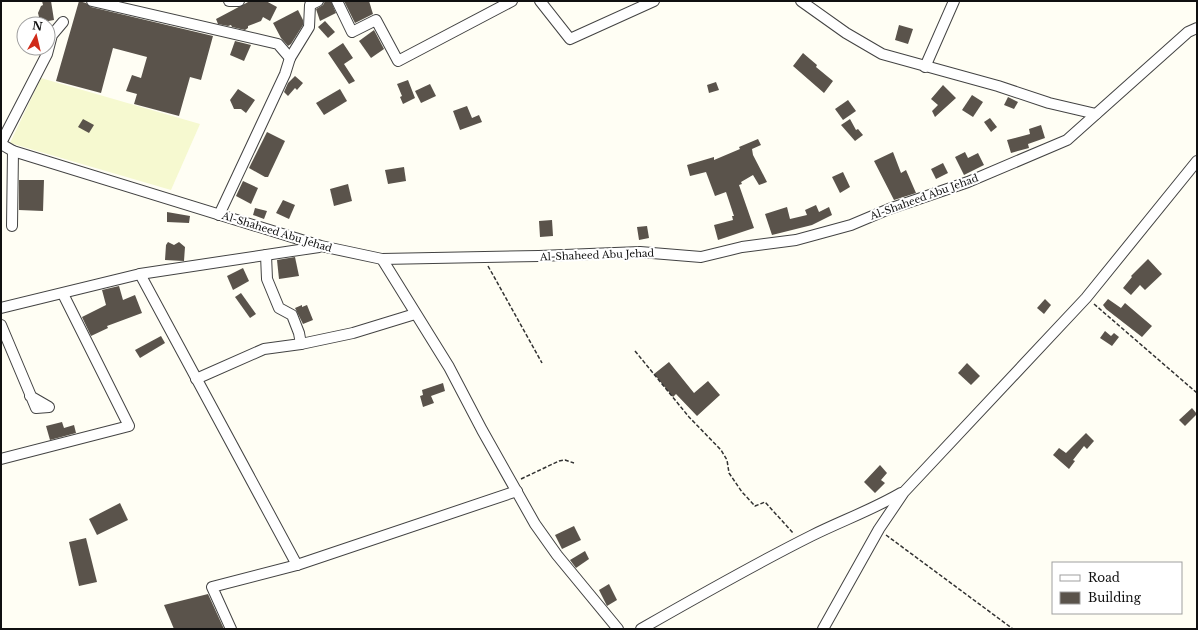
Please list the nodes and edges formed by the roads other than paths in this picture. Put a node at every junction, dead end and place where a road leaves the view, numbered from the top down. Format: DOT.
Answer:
graph roads {
  1 [pos="92,1"];
  2 [pos="229,1"];
  3 [pos="239,1"];
  4 [pos="318,1"];
  5 [pos="337,1"];
  6 [pos="512,1"];
  7 [pos="540,1"];
  8 [pos="654,1"];
  9 [pos="801,1"];
  10 [pos="954,1"];
  11 [pos="63,22"];
  12 [pos="1197,28"];
  13 [pos="290,58"];
  14 [pos="925,67"];
  15 [pos="1096,114"];
  16 [pos="1,144"];
  17 [pos="13,151"];
  18 [pos="1197,161"];
  19 [pos="219,215"];
  20 [pos="12,226"];
  21 [pos="321,246"];
  22 [pos="266,255"];
  23 [pos="382,260"];
  24 [pos="140,274"];
  25 [pos="63,294"];
  26 [pos="1,308"];
  27 [pos="415,314"];
  28 [pos="1,325"];
  29 [pos="301,344"];
  30 [pos="196,379"];
  31 [pos="30,396"];
  32 [pos="1,459"];
  33 [pos="514,487"];
  34 [pos="904,492"];
  35 [pos="297,565"];
  36 [pos="231,629"];
  37 [pos="618,629"];
  38 [pos="641,629"];
  39 [pos="823,629"];
  1 -- 13 [label="street"];
  2 -- 3 [label="street"];
  4 -- 13 [label="street"];
  5 -- 6 [label="street"];
  7 -- 8 [label="street"];
  9 -- 14 [label="street"];
  10 -- 14 [label="street"];
  11 -- 16 [label="street"];
  12 -- 15 [label="street, Al-Shaheed Abu Jehad"];
  13 -- 19 [label="street"];
  14 -- 15 [label="street"];
  15 -- 23 [label="street, Al-Shaheed Abu Jehad"];
  16 -- 17 [label="street, Al-Shaheed Abu Jehad"];
  17 -- 19 [label="street, Al-Shaheed Abu Jehad"];
  17 -- 20 [label="street"];
  18 -- 34 [label="street"];
  19 -- 21 [label="street, Al-Shaheed Abu Jehad"];
  21 -- 22 [label="street"];
  21 -- 23 [label="street, Al-Shaheed Abu Jehad"];
  22 -- 24 [label="street"];
  22 -- 29 [label="street"];
  23 -- 27 [label="street"];
  24 -- 25 [label="street"];
  24 -- 30 [label="street"];
  25 -- 26 [label="street"];
  25 -- 32 [label="street"];
  27 -- 29 [label="street"];
  27 -- 33 [label="street"];
  28 -- 31 [label="street"];
  29 -- 30 [label="street"];
  30 -- 35 [label="street"];
  33 -- 35 [label="street"];
  33 -- 37 [label="street"];
  34 -- 38 [label="street"];
  34 -- 39 [label="street"];
  35 -- 36 [label="street"];
}
